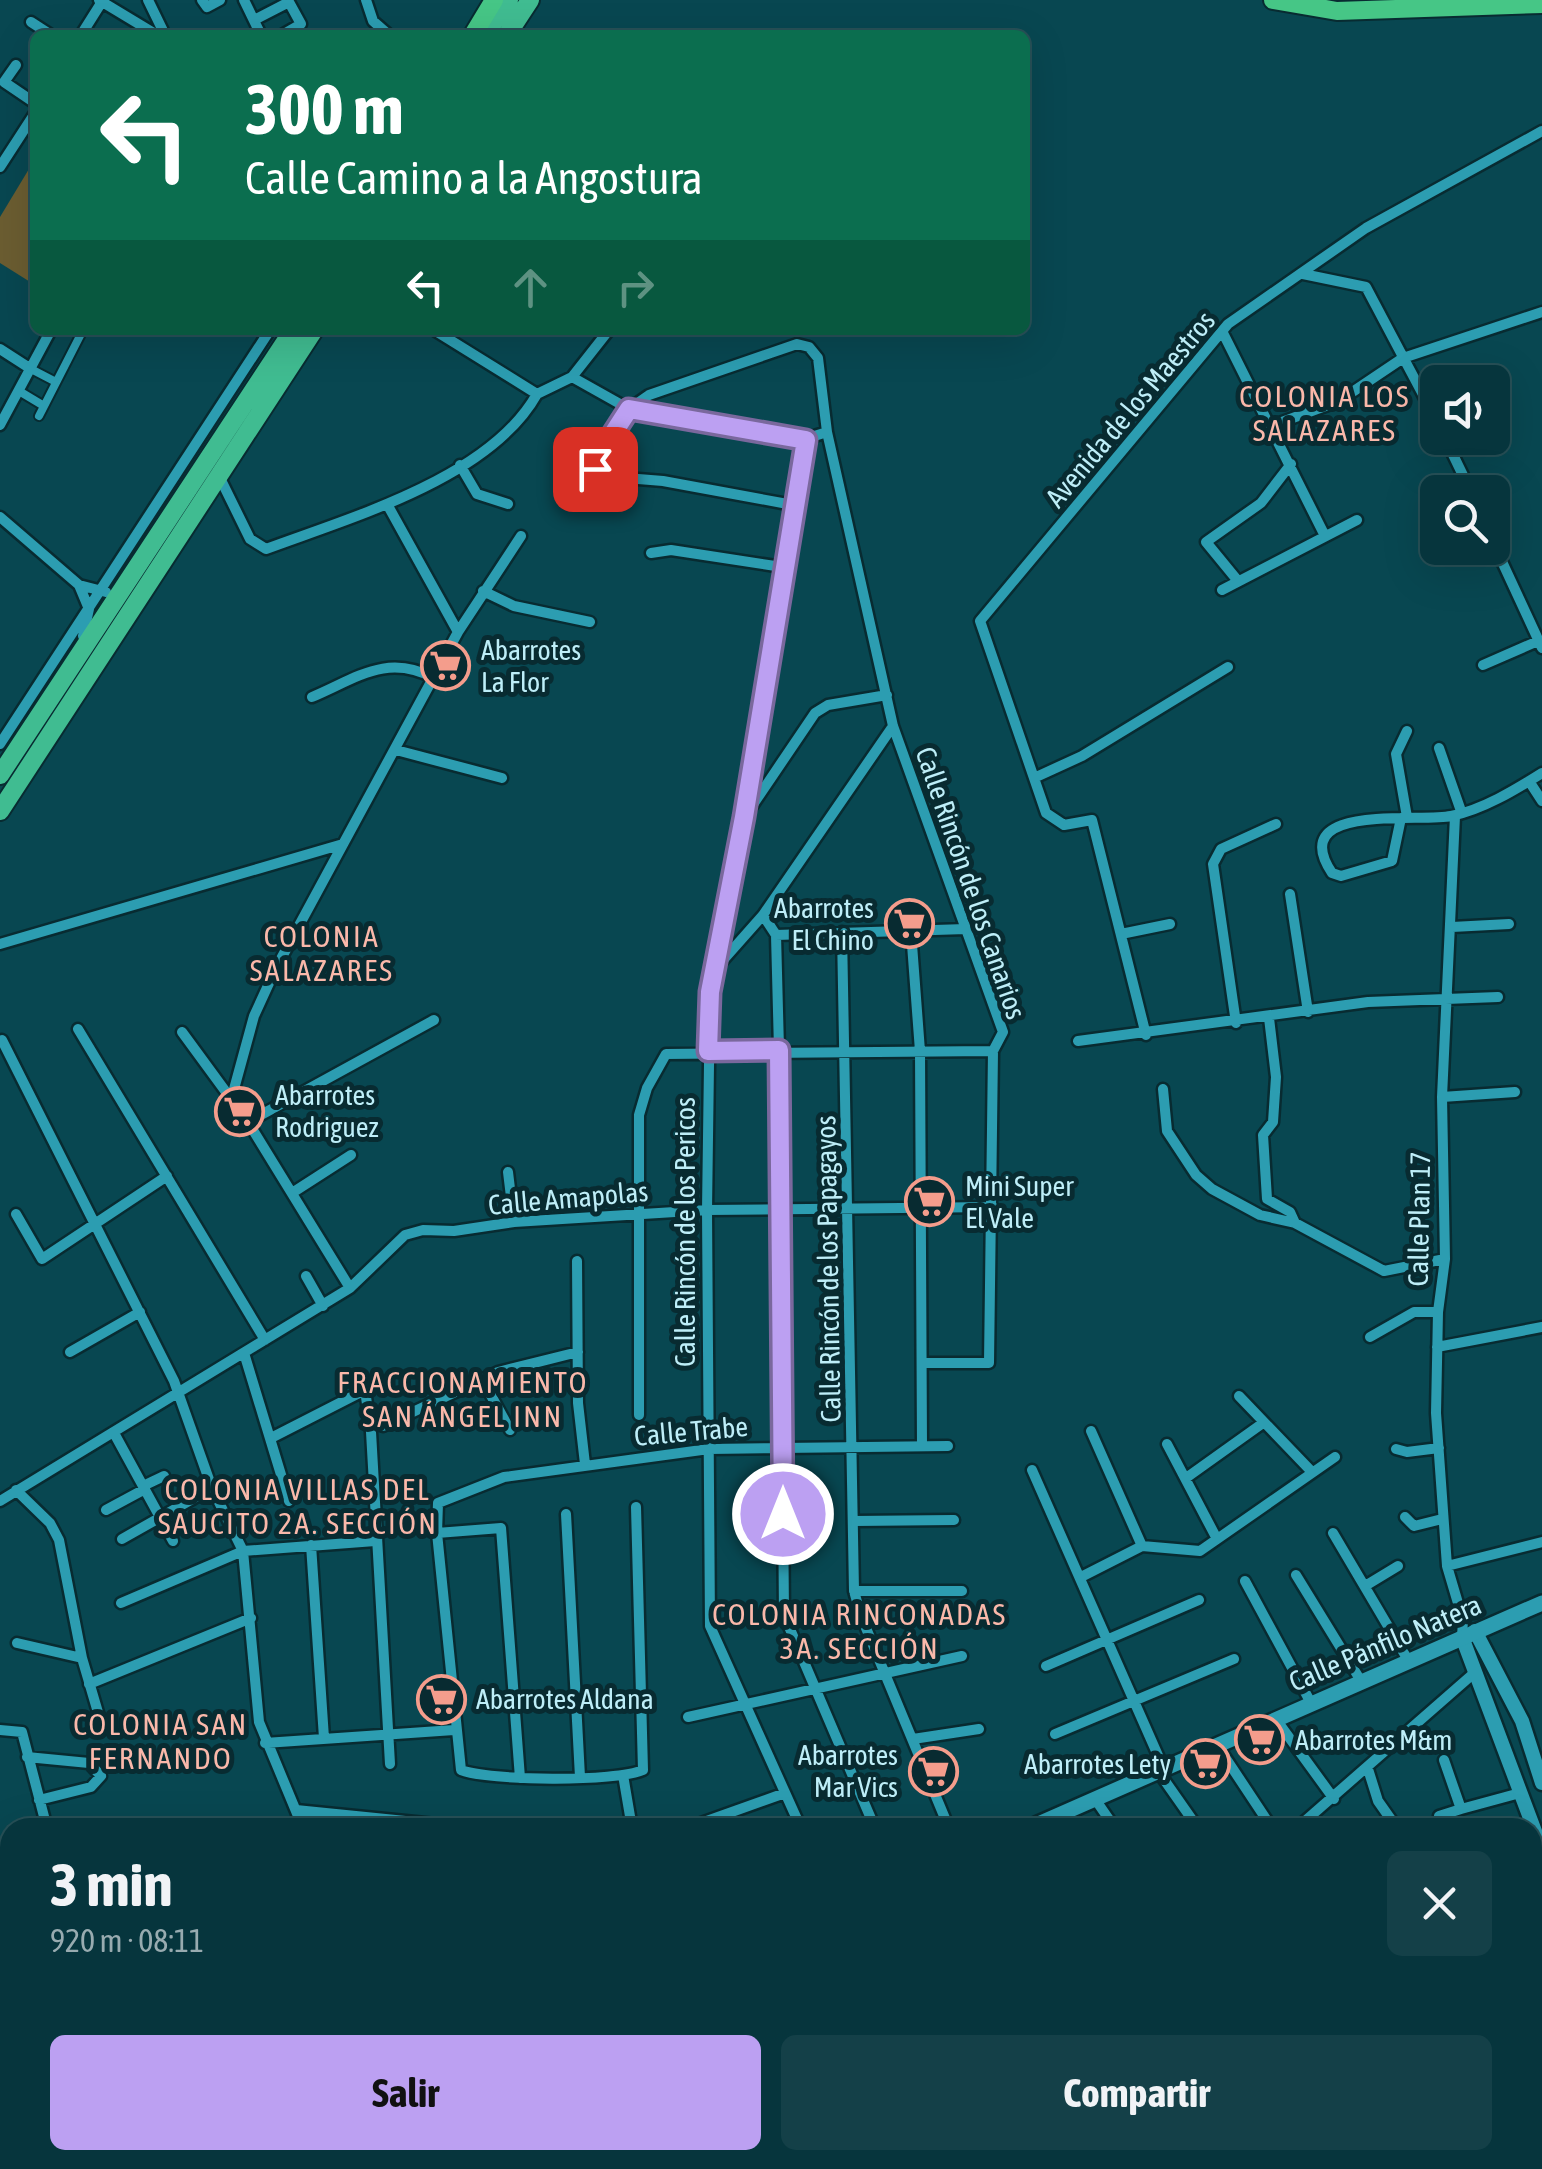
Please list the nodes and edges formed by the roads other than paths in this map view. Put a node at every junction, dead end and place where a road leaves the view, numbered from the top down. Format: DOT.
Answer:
graph roads {
  1 [pos="147,0"];
  2 [pos="202,0"];
  3 [pos="220,0"];
  4 [pos="244,0"];
  5 [pos="366,0"];
  6 [pos="494,0"];
  7 [pos="509,0"];
  8 [pos="530,0"];
  9 [pos="1273,0"];
  10 [pos="102,1"];
  11 [pos="1542,4"];
  12 [pos="132,20"];
  13 [pos="254,20"];
  14 [pos="31,22"];
  15 [pos="44,30"];
  16 [pos="84,30"];
  17 [pos="149,30"];
  18 [pos="162,30"];
  19 [pos="259,30"];
  20 [pos="291,30"];
  21 [pos="383,30"];
  22 [pos="476,30"];
  23 [pos="488,30"];
  24 [pos="510,30"];
  25 [pos="16,65"];
  26 [pos="30,100"];
  27 [pos="30,119"];
  28 [pos="1542,131"];
  29 [pos="5,148"];
  30 [pos="0,167"];
  31 [pos="1303,274"];
  32 [pos="1542,312"];
  33 [pos="1223,333"];
  34 [pos="48,335"];
  35 [pos="79,335"];
  36 [pos="267,335"];
  37 [pos="288,335"];
  38 [pos="310,335"];
  39 [pos="442,335"];
  40 [pos="604,335"];
  41 [pos="0,349"];
  42 [pos="1403,358"];
  43 [pos="31,369"];
  44 [pos="572,376"];
  45 [pos="56,382"];
  46 [pos="1420,390"];
  47 [pos="19,391"];
  48 [pos="537,394"];
  49 [pos="44,406"];
  50 [pos="629,409"];
  51 [pos="39,416"];
  52 [pos="0,424"];
  53 [pos="1271,426"];
  54 [pos="219,427"];
  55 [pos="827,432"];
  56 [pos="806,440"];
  57 [pos="1291,464"];
  58 [pos="460,465"];
  59 [pos="202,470"];
  60 [pos="387,504"];
  61 [pos="508,504"];
  62 [pos="793,504"];
  63 [pos="0,517"];
  64 [pos="1357,520"];
  65 [pos="521,536"];
  66 [pos="1325,536"];
  67 [pos="651,552"];
  68 [pos="1504,565"];
  69 [pos="782,568"];
  70 [pos="1238,581"];
  71 [pos="79,586"];
  72 [pos="122,590"];
  73 [pos="1222,590"];
  74 [pos="484,591"];
  75 [pos="101,592"];
  76 [pos="90,610"];
  77 [pos="590,622"];
  78 [pos="458,632"];
  79 [pos="1540,644"];
  80 [pos="81,652"];
  81 [pos="97,663"];
  82 [pos="1483,665"];
  83 [pos="1228,667"];
  84 [pos="434,678"];
  85 [pos="887,695"];
  86 [pos="312,697"];
  87 [pos="30,714"];
  88 [pos="894,726"];
  89 [pos="1407,730"];
  90 [pos="0,744"];
  91 [pos="1439,748"];
  92 [pos="396,750"];
  93 [pos="1,773"];
  94 [pos="1542,773"];
  95 [pos="502,778"];
  96 [pos="1034,778"];
  97 [pos="1529,781"];
  98 [pos="1542,801"];
  99 [pos="0,811"];
  100 [pos="1458,814"];
  101 [pos="744,817"];
  102 [pos="1404,818"];
  103 [pos="1276,824"];
  104 [pos="343,844"];
  105 [pos="1290,894"];
  106 [pos="762,915"];
  107 [pos="1170,924"];
  108 [pos="1509,924"];
  109 [pos="1452,928"];
  110 [pos="966,929"];
  111 [pos="911,931"];
  112 [pos="842,932"];
  113 [pos="1121,934"];
  114 [pos="776,935"];
  115 [pos="0,944"];
  116 [pos="716,968"];
  117 [pos="1498,997"];
  118 [pos="1448,998"];
  119 [pos="1308,1012"];
  120 [pos="1269,1018"];
  121 [pos="434,1020"];
  122 [pos="1236,1023"];
  123 [pos="78,1029"];
  124 [pos="182,1032"];
  125 [pos="1146,1034"];
  126 [pos="2,1040"];
  127 [pos="1078,1041"];
  128 [pos="779,1050"];
  129 [pos="847,1050"];
  130 [pos="708,1051"];
  131 [pos="920,1051"];
  132 [pos="993,1051"];
  133 [pos="1163,1090"];
  134 [pos="1515,1092"];
  135 [pos="1442,1097"];
  136 [pos="231,1100"];
  137 [pos="248,1122"];
  138 [pos="351,1155"];
  139 [pos="508,1172"];
  140 [pos="166,1176"];
  141 [pos="292,1193"];
  142 [pos="1268,1199"];
  143 [pos="1240,1204"];
  144 [pos="920,1207"];
  145 [pos="993,1207"];
  146 [pos="850,1208"];
  147 [pos="781,1209"];
  148 [pos="707,1210"];
  149 [pos="16,1214"];
  150 [pos="639,1214"];
  151 [pos="514,1222"];
  152 [pos="1295,1223"];
  153 [pos="95,1225"];
  154 [pos="1446,1259"];
  155 [pos="577,1261"];
  156 [pos="306,1276"];
  157 [pos="350,1288"];
  158 [pos="323,1306"];
  159 [pos="140,1312"];
  160 [pos="1438,1312"];
  161 [pos="1542,1327"];
  162 [pos="1370,1337"];
  163 [pos="265,1340"];
  164 [pos="1437,1348"];
  165 [pos="70,1352"];
  166 [pos="578,1352"];
  167 [pos="244,1353"];
  168 [pos="922,1363"];
  169 [pos="482,1379"];
  170 [pos="178,1394"];
  171 [pos="1239,1396"];
  172 [pos="639,1415"];
  173 [pos="1263,1424"];
  174 [pos="383,1426"];
  175 [pos="510,1430"];
  176 [pos="1091,1431"];
  177 [pos="114,1432"];
  178 [pos="272,1438"];
  179 [pos="1167,1444"];
  180 [pos="922,1446"];
  181 [pos="948,1446"];
  182 [pos="782,1448"];
  183 [pos="852,1448"];
  184 [pos="1438,1448"];
  185 [pos="709,1449"];
  186 [pos="1396,1449"];
  187 [pos="1336,1457"];
  188 [pos="585,1464"];
  189 [pos="1032,1470"];
  190 [pos="1312,1472"];
  191 [pos="164,1476"];
  192 [pos="1186,1478"];
  193 [pos="144,1488"];
  194 [pos="212,1488"];
  195 [pos="16,1490"];
  196 [pos="0,1501"];
  197 [pos="289,1502"];
  198 [pos="636,1507"];
  199 [pos="106,1510"];
  200 [pos="566,1514"];
  201 [pos="159,1515"];
  202 [pos="1405,1517"];
  203 [pos="1442,1519"];
  204 [pos="954,1520"];
  205 [pos="854,1521"];
  206 [pos="1333,1532"];
  207 [pos="437,1533"];
  208 [pos="1217,1538"];
  209 [pos="122,1539"];
  210 [pos="173,1541"];
  211 [pos="375,1541"];
  212 [pos="1542,1542"];
  213 [pos="311,1545"];
  214 [pos="1142,1546"];
  215 [pos="242,1551"];
  216 [pos="1398,1566"];
  217 [pos="1447,1566"];
  218 [pos="1296,1575"];
  219 [pos="1081,1577"];
  220 [pos="1245,1581"];
  221 [pos="1364,1586"];
  222 [pos="854,1591"];
  223 [pos="962,1591"];
  224 [pos="1199,1600"];
  225 [pos="121,1603"];
  226 [pos="1542,1603"];
  227 [pos="251,1618"];
  228 [pos="1466,1629"];
  229 [pos="1108,1637"];
  230 [pos="17,1643"];
  231 [pos="1484,1652"];
  232 [pos="962,1656"];
  233 [pos="82,1658"];
  234 [pos="1234,1659"];
  235 [pos="1408,1660"];
  236 [pos="1046,1666"];
  237 [pos="1471,1666"];
  238 [pos="883,1672"];
  239 [pos="1361,1681"];
  240 [pos="89,1684"];
  241 [pos="814,1691"];
  242 [pos="1134,1700"];
  243 [pos="1311,1703"];
  244 [pos="745,1705"];
  245 [pos="688,1717"];
  246 [pos="1276,1718"];
  247 [pos="102,1726"];
  248 [pos="0,1730"];
  249 [pos="454,1730"];
  250 [pos="980,1730"];
  251 [pos="1055,1734"];
  252 [pos="388,1736"];
  253 [pos="324,1738"];
  254 [pos="913,1739"];
  255 [pos="265,1742"];
  256 [pos="1217,1745"];
  257 [pos="27,1757"];
  258 [pos="1444,1760"];
  259 [pos="390,1764"];
  260 [pos="1368,1769"];
  261 [pos="1161,1770"];
  262 [pos="623,1775"];
  263 [pos="580,1777"];
  264 [pos="520,1778"];
  265 [pos="1542,1783"];
  266 [pos="785,1793"];
  267 [pos="1520,1793"];
  268 [pos="1095,1799"];
  269 [pos="1334,1799"];
  270 [pos="40,1800"];
  271 [pos="1462,1809"];
  272 [pos="296,1810"];
  273 [pos="1066,1811"];
  274 [pos="1535,1811"];
  275 [pos="44,1818"];
  276 [pos="300,1818"];
  277 [pos="351,1818"];
  278 [pos="631,1818"];
  279 [pos="715,1818"];
  280 [pos="796,1818"];
  281 [pos="871,1818"];
  282 [pos="945,1818"];
  283 [pos="1051,1818"];
  284 [pos="1059,1818"];
  285 [pos="1108,1818"];
  286 [pos="1192,1818"];
  287 [pos="1265,1818"];
  288 [pos="1310,1818"];
  289 [pos="1390,1818"];
  290 [pos="1440,1818"];
  1 -- 12 [label="street"];
  1 -- 18 [label="street"];
  2 -- 3 [label="street"];
  4 -- 13 [label="street"];
  5 -- 21 [label="street"];
  6 -- 22 [label="highway"];
  7 -- 23 [label="main road"];
  8 -- 24 [label="main road"];
  9 -- 11 [label="highway"];
  10 -- 12 [label="street"];
  10 -- 16 [label="street"];
  12 -- 17 [label="street"];
  13 -- 19 [label="street"];
  13 -- 20 [label="street"];
  14 -- 15 [label="street"];
  25 -- 26 [label="street"];
  27 -- 29 [label="street"];
  28 -- 31 [label="street, Avenida de los Maestros"];
  29 -- 30 [label="street"];
  31 -- 33 [label="street, Avenida de los Maestros"];
  31 -- 42 [label="street"];
  32 -- 42 [label="street"];
  33 -- 53 [label="street"];
  33 -- 96 [label="street, Avenida de los Maestros"];
  34 -- 43 [label="street"];
  35 -- 45 [label="street"];
  36 -- 54 [label="street"];
  37 -- 54 [label="main road"];
  38 -- 59 [label="main road"];
  39 -- 48 [label="street"];
  40 -- 44 [label="street"];
  41 -- 43 [label="street"];
  42 -- 46 [label="street"];
  42 -- 53 [label="street"];
  43 -- 45 [label="street"];
  43 -- 47 [label="street"];
  44 -- 48 [label="street"];
  44 -- 50 [label="street"];
  45 -- 49 [label="street"];
  47 -- 49 [label="street"];
  47 -- 52 [label="street"];
  48 -- 58 [label="street"];
  49 -- 51 [label="street"];
  50 -- 55 [label="street, Calle Rincón de los Canarios"];
  50 -- 56 [label="street"];
  50 -- 62 [label="street"];
  53 -- 57 [label="street"];
  54 -- 59 [label="main road"];
  55 -- 56 [label="street"];
  55 -- 85 [label="street, Calle Rincón de los Canarios"];
  56 -- 62 [label="street, Calle Rincón de los Pericos"];
  57 -- 66 [label="street"];
  57 -- 70 [label="street"];
  58 -- 60 [label="street"];
  58 -- 61 [label="street"];
  59 -- 60 [label="street"];
  59 -- 72 [label="main road"];
  59 -- 75 [label="street"];
  59 -- 81 [label="main road"];
  60 -- 78 [label="street"];
  62 -- 69 [label="street, Calle Rincón de los Pericos"];
  63 -- 71 [label="street"];
  64 -- 66 [label="street"];
  65 -- 74 [label="street"];
  66 -- 70 [label="street"];
  67 -- 69 [label="street"];
  68 -- 79 [label="street"];
  69 -- 101 [label="street, Calle Rincón de los Pericos"];
  70 -- 73 [label="street"];
  71 -- 75 [label="street"];
  71 -- 76 [label="street"];
  72 -- 75 [label="street"];
  72 -- 80 [label="main road"];
  74 -- 77 [label="street"];
  74 -- 78 [label="street"];
  75 -- 76 [label="street"];
  76 -- 80 [label="street"];
  76 -- 87 [label="street"];
  78 -- 84 [label="street"];
  79 -- 82 [label="street"];
  80 -- 81 [label="main road"];
  80 -- 87 [label="main road"];
  81 -- 99 [label="main road"];
  83 -- 96 [label="street"];
  84 -- 86 [label="street"];
  84 -- 92 [label="street"];
  85 -- 88 [label="street, Calle Rincón de los Canarios"];
  85 -- 101 [label="street"];
  87 -- 90 [label="street"];
  87 -- 93 [label="main road"];
  88 -- 106 [label="street"];
  88 -- 110 [label="street, Calle Rincón de los Canarios"];
  89 -- 102 [label="street"];
  91 -- 100 [label="street, Calle Plan 17"];
  92 -- 95 [label="street"];
  92 -- 104 [label="street"];
  94 -- 97 [label="street"];
  96 -- 113 [label="street"];
  97 -- 98 [label="street"];
  97 -- 100 [label="street"];
  100 -- 102 [label="street"];
  100 -- 109 [label="street, Calle Plan 17"];
  101 -- 116 [label="street, Calle Rincón de los Pericos"];
  102 -- 102 [label="street"];
  103 -- 122 [label="street"];
  104 -- 115 [label="street"];
  104 -- 136 [label="street"];
  105 -- 119 [label="street"];
  106 -- 114 [label="street"];
  106 -- 116 [label="street"];
  107 -- 113 [label="street"];
  108 -- 109 [label="street"];
  109 -- 118 [label="street, Calle Plan 17"];
  110 -- 111 [label="street"];
  110 -- 132 [label="street, Calle Rincón de los Canarios"];
  111 -- 112 [label="street"];
  111 -- 131 [label="street"];
  112 -- 114 [label="street"];
  112 -- 129 [label="street, Calle Rincón de los Papagayos"];
  113 -- 125 [label="street"];
  114 -- 128 [label="street"];
  116 -- 130 [label="street, Calle Rincón de los Pericos"];
  117 -- 118 [label="street"];
  118 -- 119 [label="street"];
  118 -- 135 [label="street, Calle Plan 17"];
  119 -- 120 [label="street"];
  120 -- 122 [label="street"];
  120 -- 142 [label="street"];
  121 -- 137 [label="street"];
  122 -- 125 [label="street"];
  123 -- 140 [label="street"];
  124 -- 136 [label="street"];
  125 -- 127 [label="street"];
  126 -- 153 [label="street"];
  128 -- 129 [label="street"];
  128 -- 130 [label="street"];
  128 -- 147 [label="street"];
  129 -- 131 [label="street"];
  129 -- 146 [label="street, Calle Rincón de los Papagayos"];
  130 -- 148 [label="street, Calle Rincón de los Pericos"];
  130 -- 150 [label="street"];
  131 -- 132 [label="street"];
  131 -- 144 [label="street"];
  132 -- 145 [label="street, Calle Rincón de los Canarios"];
  133 -- 143 [label="street"];
  134 -- 135 [label="street"];
  135 -- 154 [label="street, Calle Plan 17"];
  136 -- 137 [label="street"];
  137 -- 141 [label="street"];
  138 -- 141 [label="street"];
  139 -- 151 [label="street"];
  140 -- 153 [label="street"];
  140 -- 163 [label="street"];
  141 -- 157 [label="street"];
  142 -- 143 [label="street"];
  142 -- 152 [label="street"];
  143 -- 152 [label="street"];
  144 -- 145 [label="street, Calle Amapolas"];
  144 -- 146 [label="street, Calle Amapolas"];
  144 -- 168 [label="street"];
  145 -- 168 [label="street, Calle Rincón de los Canarios"];
  146 -- 147 [label="street, Calle Amapolas"];
  146 -- 183 [label="street, Calle Rincón de los Papagayos"];
  147 -- 148 [label="street, Calle Amapolas"];
  147 -- 182 [label="street"];
  148 -- 150 [label="street, Calle Amapolas"];
  148 -- 185 [label="street, Calle Rincón de los Pericos"];
  149 -- 153 [label="street"];
  150 -- 151 [label="street, Calle Amapolas"];
  150 -- 172 [label="street"];
  151 -- 157 [label="street, Calle Amapolas"];
  152 -- 154 [label="street"];
  153 -- 159 [label="street"];
  154 -- 160 [label="street, Calle Plan 17"];
  155 -- 166 [label="street"];
  156 -- 158 [label="street"];
  157 -- 158 [label="street, Calle Amapolas"];
  158 -- 163 [label="street, Calle Amapolas"];
  159 -- 165 [label="street"];
  159 -- 170 [label="street"];
  160 -- 162 [label="street"];
  160 -- 164 [label="street, Calle Plan 17"];
  161 -- 164 [label="street"];
  163 -- 167 [label="street, Calle Amapolas"];
  164 -- 184 [label="street, Calle Plan 17"];
  166 -- 169 [label="street"];
  166 -- 188 [label="street"];
  167 -- 170 [label="street, Calle Amapolas"];
  167 -- 178 [label="street"];
  168 -- 180 [label="street"];
  169 -- 174 [label="street"];
  169 -- 175 [label="street"];
  170 -- 177 [label="street, Calle Amapolas"];
  170 -- 194 [label="street"];
  171 -- 173 [label="street"];
  173 -- 190 [label="street"];
  173 -- 192 [label="street"];
  176 -- 214 [label="street"];
  177 -- 193 [label="street"];
  177 -- 195 [label="street, Calle Amapolas"];
  178 -- 197 [label="street"];
  178 -- 211 [label="street"];
  179 -- 192 [label="street"];
  180 -- 181 [label="street, Calle Trabe"];
  180 -- 183 [label="street, Calle Trabe"];
  182 -- 183 [label="street, Calle Trabe"];
  182 -- 185 [label="street, Calle Trabe"];
  182 -- 241 [label="street"];
  183 -- 205 [label="street, Calle Rincón de los Papagayos"];
  184 -- 186 [label="street"];
  184 -- 203 [label="street, Calle Plan 17"];
  185 -- 188 [label="street, Calle Trabe"];
  185 -- 244 [label="street, Calle Rincón de los Pericos"];
  187 -- 190 [label="street"];
  188 -- 207 [label="street, Calle Trabe"];
  189 -- 219 [label="street"];
  190 -- 208 [label="street"];
  191 -- 193 [label="street"];
  192 -- 208 [label="street"];
  193 -- 199 [label="street"];
  193 -- 201 [label="street"];
  194 -- 201 [label="street"];
  194 -- 215 [label="street"];
  195 -- 196 [label="street, Calle Amapolas"];
  195 -- 233 [label="street"];
  198 -- 262 [label="street"];
  200 -- 263 [label="street"];
  201 -- 209 [label="street"];
  201 -- 210 [label="street"];
  202 -- 203 [label="street"];
  203 -- 217 [label="street, Calle Plan 17"];
  204 -- 205 [label="street"];
  205 -- 222 [label="street, Calle Rincón de los Papagayos"];
  206 -- 221 [label="street"];
  207 -- 249 [label="street"];
  207 -- 264 [label="street"];
  208 -- 214 [label="street"];
  211 -- 213 [label="street"];
  211 -- 252 [label="street"];
  212 -- 217 [label="street"];
  213 -- 215 [label="street"];
  213 -- 253 [label="street"];
  214 -- 219 [label="street"];
  215 -- 225 [label="street"];
  215 -- 227 [label="street"];
  216 -- 221 [label="street"];
  217 -- 228 [label="street, Calle Plan 17"];
  218 -- 239 [label="street"];
  219 -- 229 [label="street"];
  220 -- 243 [label="street"];
  221 -- 235 [label="street"];
  222 -- 223 [label="street"];
  222 -- 238 [label="street, Calle Rincón de los Papagayos"];
  224 -- 229 [label="street"];
  226 -- 228 [label="main road, Calle Pánfilo Natera"];
  227 -- 240 [label="street"];
  227 -- 255 [label="street"];
  228 -- 231 [label="street"];
  228 -- 235 [label="main road, Calle Pánfilo Natera"];
  228 -- 237 [label="street"];
  229 -- 236 [label="street"];
  229 -- 242 [label="street"];
  230 -- 233 [label="street"];
  231 -- 237 [label="street"];
  231 -- 265 [label="street"];
  232 -- 238 [label="street"];
  233 -- 240 [label="street"];
  234 -- 242 [label="street"];
  235 -- 239 [label="main road, Calle Pánfilo Natera"];
  237 -- 260 [label="street"];
  237 -- 267 [label="street"];
  238 -- 241 [label="street"];
  238 -- 254 [label="street, Calle Rincón de los Papagayos"];
  239 -- 243 [label="main road, Calle Pánfilo Natera"];
  240 -- 247 [label="street"];
  241 -- 244 [label="street"];
  241 -- 281 [label="street"];
  242 -- 251 [label="street"];
  242 -- 261 [label="street"];
  243 -- 246 [label="main road, Calle Pánfilo Natera"];
  244 -- 245 [label="street"];
  244 -- 266 [label="street, Calle Rincón de los Pericos"];
  246 -- 256 [label="main road, Calle Pánfilo Natera"];
  246 -- 269 [label="street"];
  248 -- 257 [label="street"];
  249 -- 252 [label="street"];
  249 -- 264 [label="street"];
  250 -- 254 [label="street"];
  252 -- 253 [label="street"];
  252 -- 259 [label="street"];
  253 -- 255 [label="street"];
  254 -- 282 [label="street, Calle Rincón de los Papagayos"];
  255 -- 272 [label="street"];
  256 -- 261 [label="main road, Calle Pánfilo Natera"];
  256 -- 287 [label="street"];
  257 -- 270 [label="street"];
  257 -- 270 [label="street"];
  258 -- 271 [label="street"];
  260 -- 269 [label="street"];
  260 -- 289 [label="street"];
  261 -- 268 [label="main road, Calle Pánfilo Natera"];
  261 -- 286 [label="street"];
  262 -- 263 [label="street"];
  262 -- 278 [label="street"];
  263 -- 264 [label="street"];
  266 -- 279 [label="street"];
  266 -- 280 [label="street, Calle Rincón de los Pericos"];
  267 -- 271 [label="street"];
  267 -- 274 [label="street"];
  268 -- 273 [label="main road, Calle Pánfilo Natera"];
  268 -- 285 [label="street"];
  269 -- 288 [label="street"];
  270 -- 275 [label="street"];
  271 -- 290 [label="street"];
  272 -- 276 [label="street"];
  272 -- 277 [label="street"];
  273 -- 283 [label="main road, Calle Pánfilo Natera"];
  273 -- 284 [label="street"];
}
